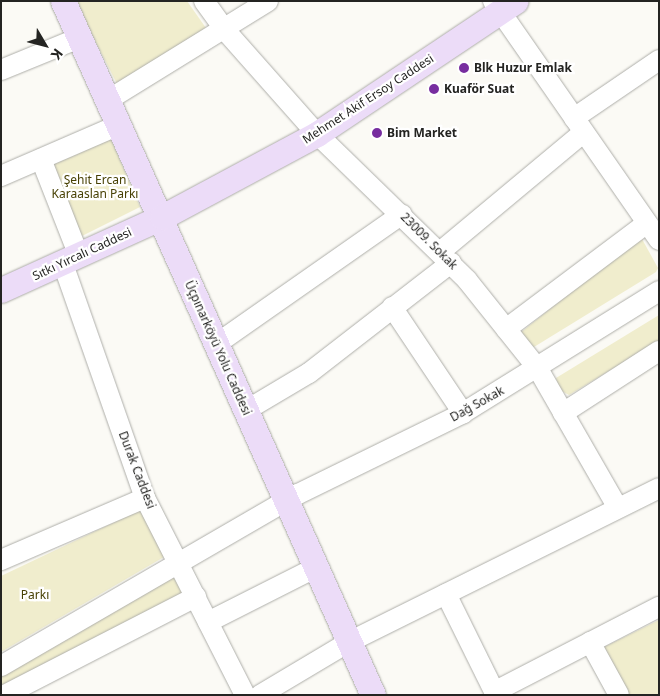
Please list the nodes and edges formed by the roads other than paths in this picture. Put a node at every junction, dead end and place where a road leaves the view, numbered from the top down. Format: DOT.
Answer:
graph roads {
  1 [pos="63,1"];
  2 [pos="204,1"];
  3 [pos="268,1"];
  4 [pos="503,5"];
  5 [pos="224,29"];
  6 [pos="79,38"];
  7 [pos="659,60"];
  8 [pos="1,70"];
  9 [pos="108,100"];
  10 [pos="119,125"];
  11 [pos="579,125"];
  12 [pos="317,134"];
  13 [pos="41,159"];
  14 [pos="1,176"];
  15 [pos="402,214"];
  16 [pos="162,217"];
  17 [pos="647,223"];
  18 [pos="659,240"];
  19 [pos="445,257"];
  20 [pos="70,260"];
  21 [pos="1,290"];
  22 [pos="659,291"];
  23 [pos="392,306"];
  24 [pos="506,329"];
  25 [pos="215,345"];
  26 [pos="659,351"];
  27 [pos="538,369"];
  28 [pos="245,410"];
  29 [pos="463,412"];
  30 [pos="563,413"];
  31 [pos="659,488"];
  32 [pos="145,498"];
  33 [pos="287,501"];
  34 [pos="618,508"];
  35 [pos="1,560"];
  36 [pos="178,561"];
  37 [pos="315,568"];
  38 [pos="446,594"];
  39 [pos="196,597"];
  40 [pos="659,607"];
  41 [pos="208,622"];
  42 [pos="349,642"];
  43 [pos="590,642"];
  44 [pos="1,666"];
  45 [pos="495,693"];
  46 [pos="5,695"];
  47 [pos="245,695"];
  48 [pos="260,695"];
  49 [pos="372,695"];
  50 [pos="619,695"];
  1 -- 6 [label="main road, Üçpınarköyü Yolu Caddesi"];
  2 -- 5 [label="street, 23009. Sokak"];
  3 -- 5 [label="street"];
  4 -- 11 [label="street"];
  4 -- 12 [label="main road, Mehmet Akif Ersoy Caddesi"];
  5 -- 9 [label="street"];
  5 -- 12 [label="street, 23009. Sokak"];
  6 -- 8 [label="street"];
  6 -- 9 [label="main road, Üçpınarköyü Yolu Caddesi"];
  7 -- 11 [label="street"];
  9 -- 10 [label="main road, Üçpınarköyü Yolu Caddesi"];
  10 -- 13 [label="street"];
  10 -- 16 [label="main road, Üçpınarköyü Yolu Caddesi"];
  11 -- 17 [label="street"];
  11 -- 19 [label="street"];
  12 -- 15 [label="street, 23009. Sokak"];
  12 -- 16 [label="main road, Mehmet Akif Ersoy Caddesi"];
  13 -- 14 [label="street"];
  13 -- 20 [label="street, Durak Caddesi"];
  15 -- 19 [label="street, 23009. Sokak"];
  15 -- 25 [label="street"];
  16 -- 20 [label="main road, Sıtkı Yırcalı Caddesi"];
  16 -- 25 [label="main road, Üçpınarköyü Yolu Caddesi"];
  17 -- 18 [label="street"];
  17 -- 24 [label="street"];
  19 -- 23 [label="street"];
  19 -- 24 [label="street, 23009. Sokak"];
  20 -- 21 [label="main road, Sıtkı Yırcalı Caddesi"];
  20 -- 32 [label="street, Durak Caddesi"];
  22 -- 27 [label="street, Dağ Sokak"];
  23 -- 28 [label="street"];
  23 -- 29 [label="street"];
  24 -- 27 [label="street, 23009. Sokak"];
  25 -- 28 [label="main road, Üçpınarköyü Yolu Caddesi"];
  26 -- 30 [label="street"];
  27 -- 29 [label="street, Dağ Sokak"];
  27 -- 30 [label="street, 23009. Sokak"];
  28 -- 33 [label="main road, Üçpınarköyü Yolu Caddesi"];
  29 -- 33 [label="street, Dağ Sokak"];
  30 -- 34 [label="street, 23009. Sokak"];
  31 -- 34 [label="street"];
  32 -- 35 [label="street"];
  32 -- 36 [label="street, Durak Caddesi"];
  33 -- 36 [label="street, Dağ Sokak"];
  33 -- 37 [label="main road, Üçpınarköyü Yolu Caddesi"];
  34 -- 38 [label="street"];
  36 -- 39 [label="street, Durak Caddesi"];
  36 -- 44 [label="street, Dağ Sokak"];
  37 -- 41 [label="street"];
  37 -- 42 [label="main road, Üçpınarköyü Yolu Caddesi"];
  38 -- 42 [label="street"];
  38 -- 45 [label="street"];
  39 -- 41 [label="street, Durak Caddesi"];
  39 -- 46 [label="street"];
  40 -- 43 [label="street"];
  41 -- 47 [label="street, Durak Caddesi"];
  42 -- 48 [label="street"];
  42 -- 49 [label="main road, Üçpınarköyü Yolu Caddesi"];
  43 -- 45 [label="street"];
  43 -- 50 [label="street"];
}
